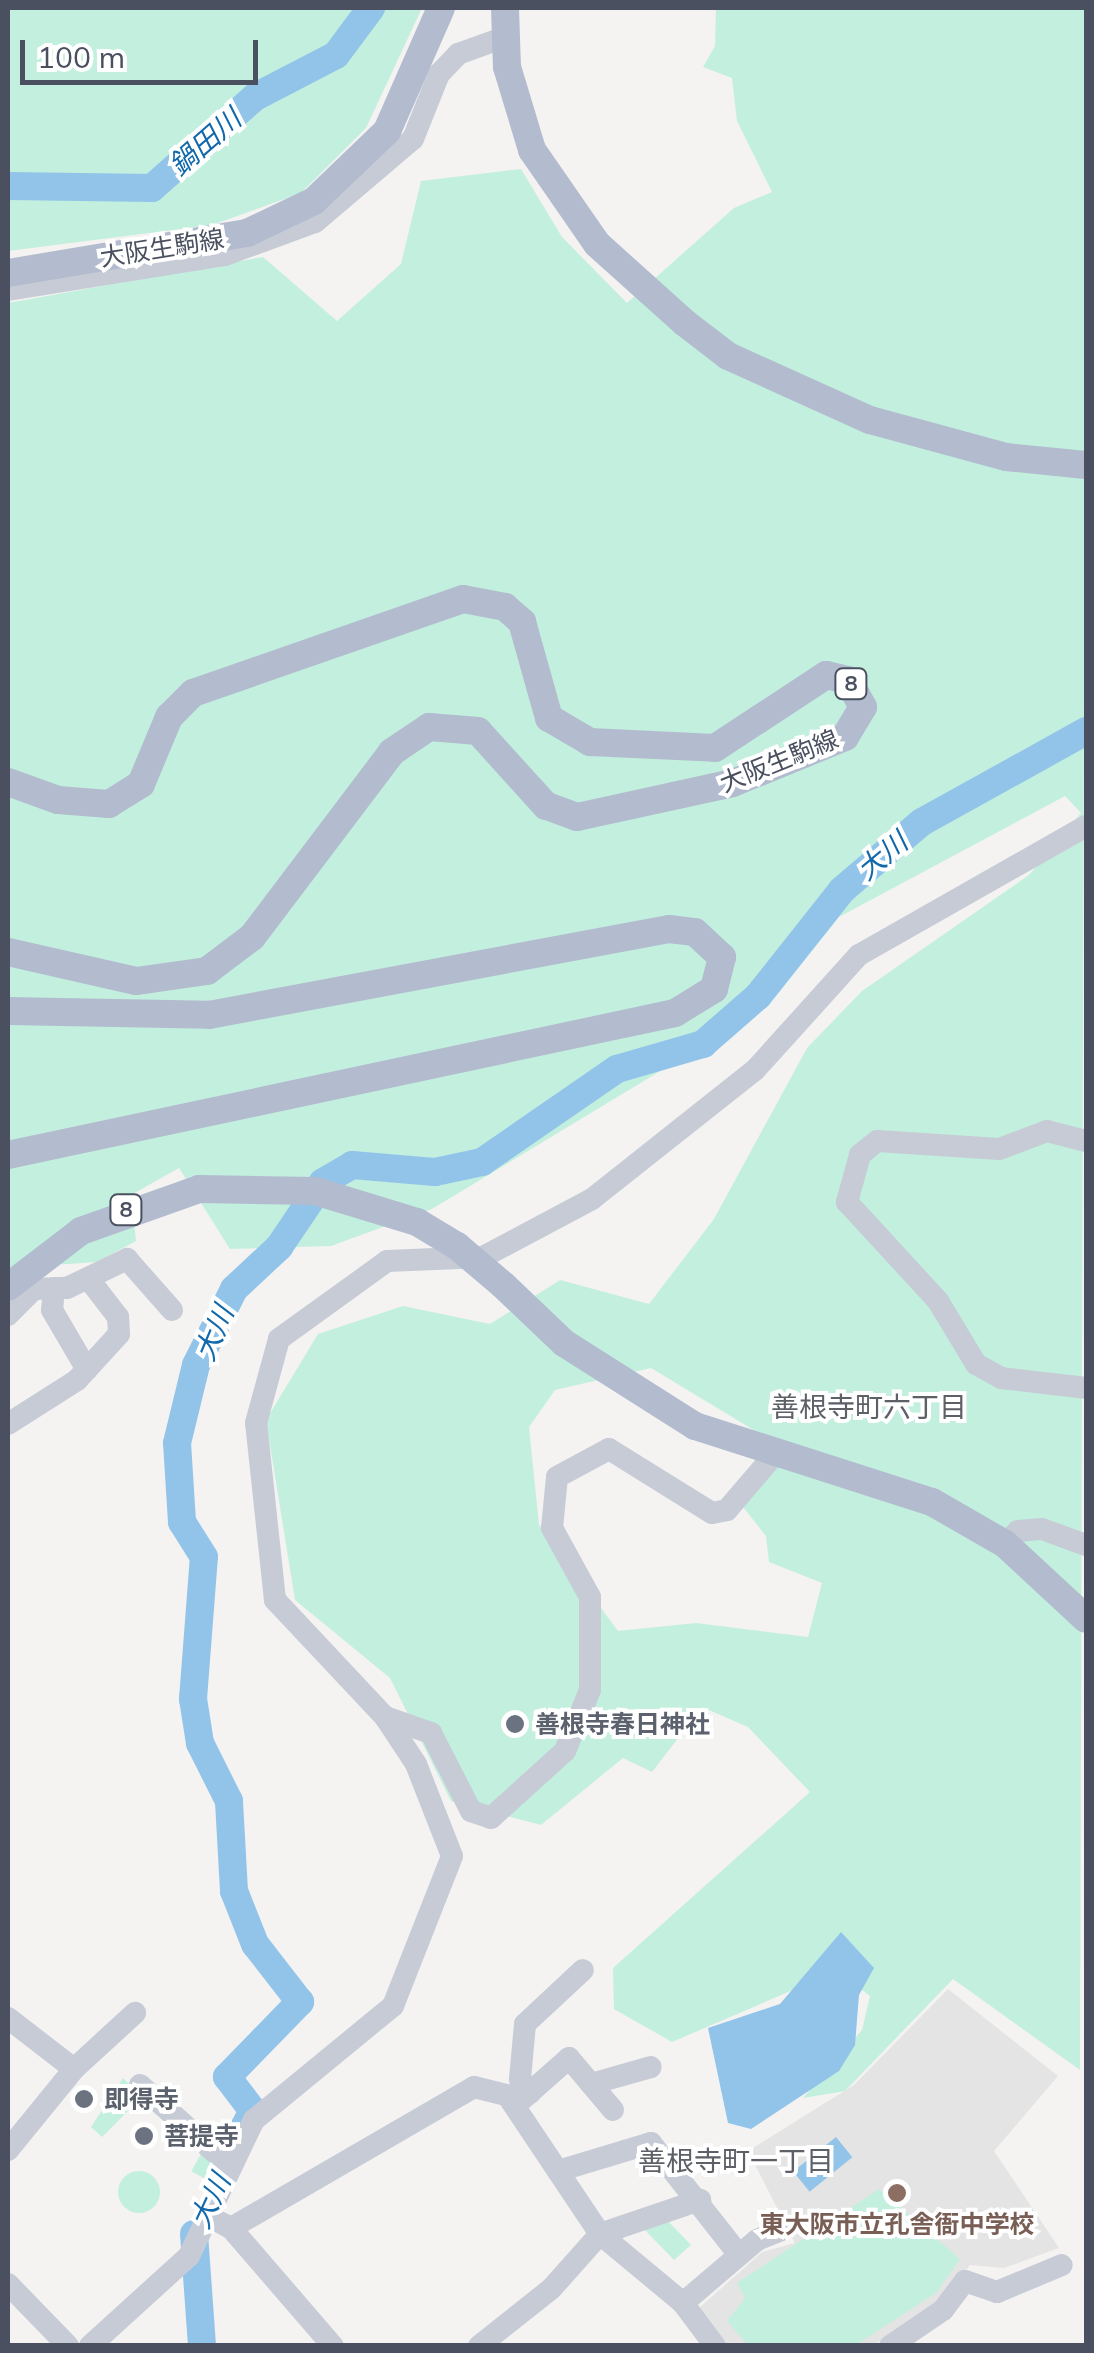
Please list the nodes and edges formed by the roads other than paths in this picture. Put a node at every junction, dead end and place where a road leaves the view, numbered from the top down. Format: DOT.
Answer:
graph roads {
  1 [pos="440,8"];
  2 [pos="505,8"];
  3 [pos="505,36"];
  4 [pos="8,272"];
  5 [pos="8,290"];
  6 [pos="1086,465"];
  7 [pos="8,782"];
  8 [pos="1086,826"];
  9 [pos="8,952"];
  10 [pos="8,1011"];
  11 [pos="1086,1140"];
  12 [pos="8,1155"];
  13 [pos="88,1278"];
  14 [pos="8,1286"];
  15 [pos="54,1288"];
  16 [pos="172,1310"];
  17 [pos="8,1315"];
  18 [pos="86,1370"];
  19 [pos="1086,1388"];
  20 [pos="8,1424"];
  21 [pos="774,1455"];
  22 [pos="1005,1544"];
  23 [pos="1086,1545"];
  24 [pos="1086,1619"];
  25 [pos="385,1717"];
  26 [pos="583,1970"];
  27 [pos="135,2013"];
  28 [pos="8,2018"];
  29 [pos="651,2067"];
  30 [pos="74,2068"];
  31 [pos="591,2084"];
  32 [pos="140,2085"];
  33 [pos="523,2099"];
  34 [pos="613,2110"];
  35 [pos="8,2150"];
  36 [pos="231,2168"];
  37 [pos="558,2171"];
  38 [pos="700,2200"];
  39 [pos="220,2222"];
  40 [pos="786,2228"];
  41 [pos="600,2234"];
  42 [pos="739,2255"];
  43 [pos="1062,2265"];
  44 [pos="8,2284"];
  45 [pos="684,2303"];
  46 [pos="68,2346"];
  47 [pos="90,2346"];
  48 [pos="333,2346"];
  49 [pos="479,2346"];
  50 [pos="714,2346"];
  51 [pos="890,2346"];
  1 -- 4 [label="main road, 大阪生駒線"];
  2 -- 3 [label="main road"];
  3 -- 5 [label="street"];
  3 -- 6 [label="main road"];
  7 -- 9 [label="main road, 大阪生駒線 / 8"];
  8 -- 25 [label="street"];
  10 -- 12 [label="main road"];
  11 -- 19 [label="street"];
  13 -- 15 [label="street"];
  13 -- 16 [label="street"];
  13 -- 18 [label="street"];
  14 -- 21 [label="main road, 8, bridge"];
  15 -- 17 [label="street"];
  15 -- 18 [label="street"];
  18 -- 20 [label="street"];
  21 -- 22 [label="main road, 8"];
  21 -- 25 [label="street"];
  22 -- 23 [label="street"];
  22 -- 24 [label="main road, 8"];
  25 -- 36 [label="street"];
  26 -- 33 [label="street"];
  27 -- 30 [label="street"];
  28 -- 30 [label="street"];
  29 -- 31 [label="street"];
  30 -- 35 [label="street"];
  31 -- 33 [label="street"];
  31 -- 34 [label="street"];
  32 -- 36 [label="street"];
  33 -- 37 [label="street"];
  33 -- 39 [label="street"];
  36 -- 39 [label="street"];
  37 -- 38 [label="street"];
  37 -- 41 [label="street"];
  38 -- 41 [label="street"];
  38 -- 42 [label="street"];
  39 -- 47 [label="street"];
  39 -- 48 [label="street"];
  40 -- 42 [label="street"];
  41 -- 45 [label="street"];
  41 -- 49 [label="street"];
  42 -- 45 [label="street"];
  43 -- 51 [label="street"];
  44 -- 46 [label="street"];
  45 -- 50 [label="street"];
}
